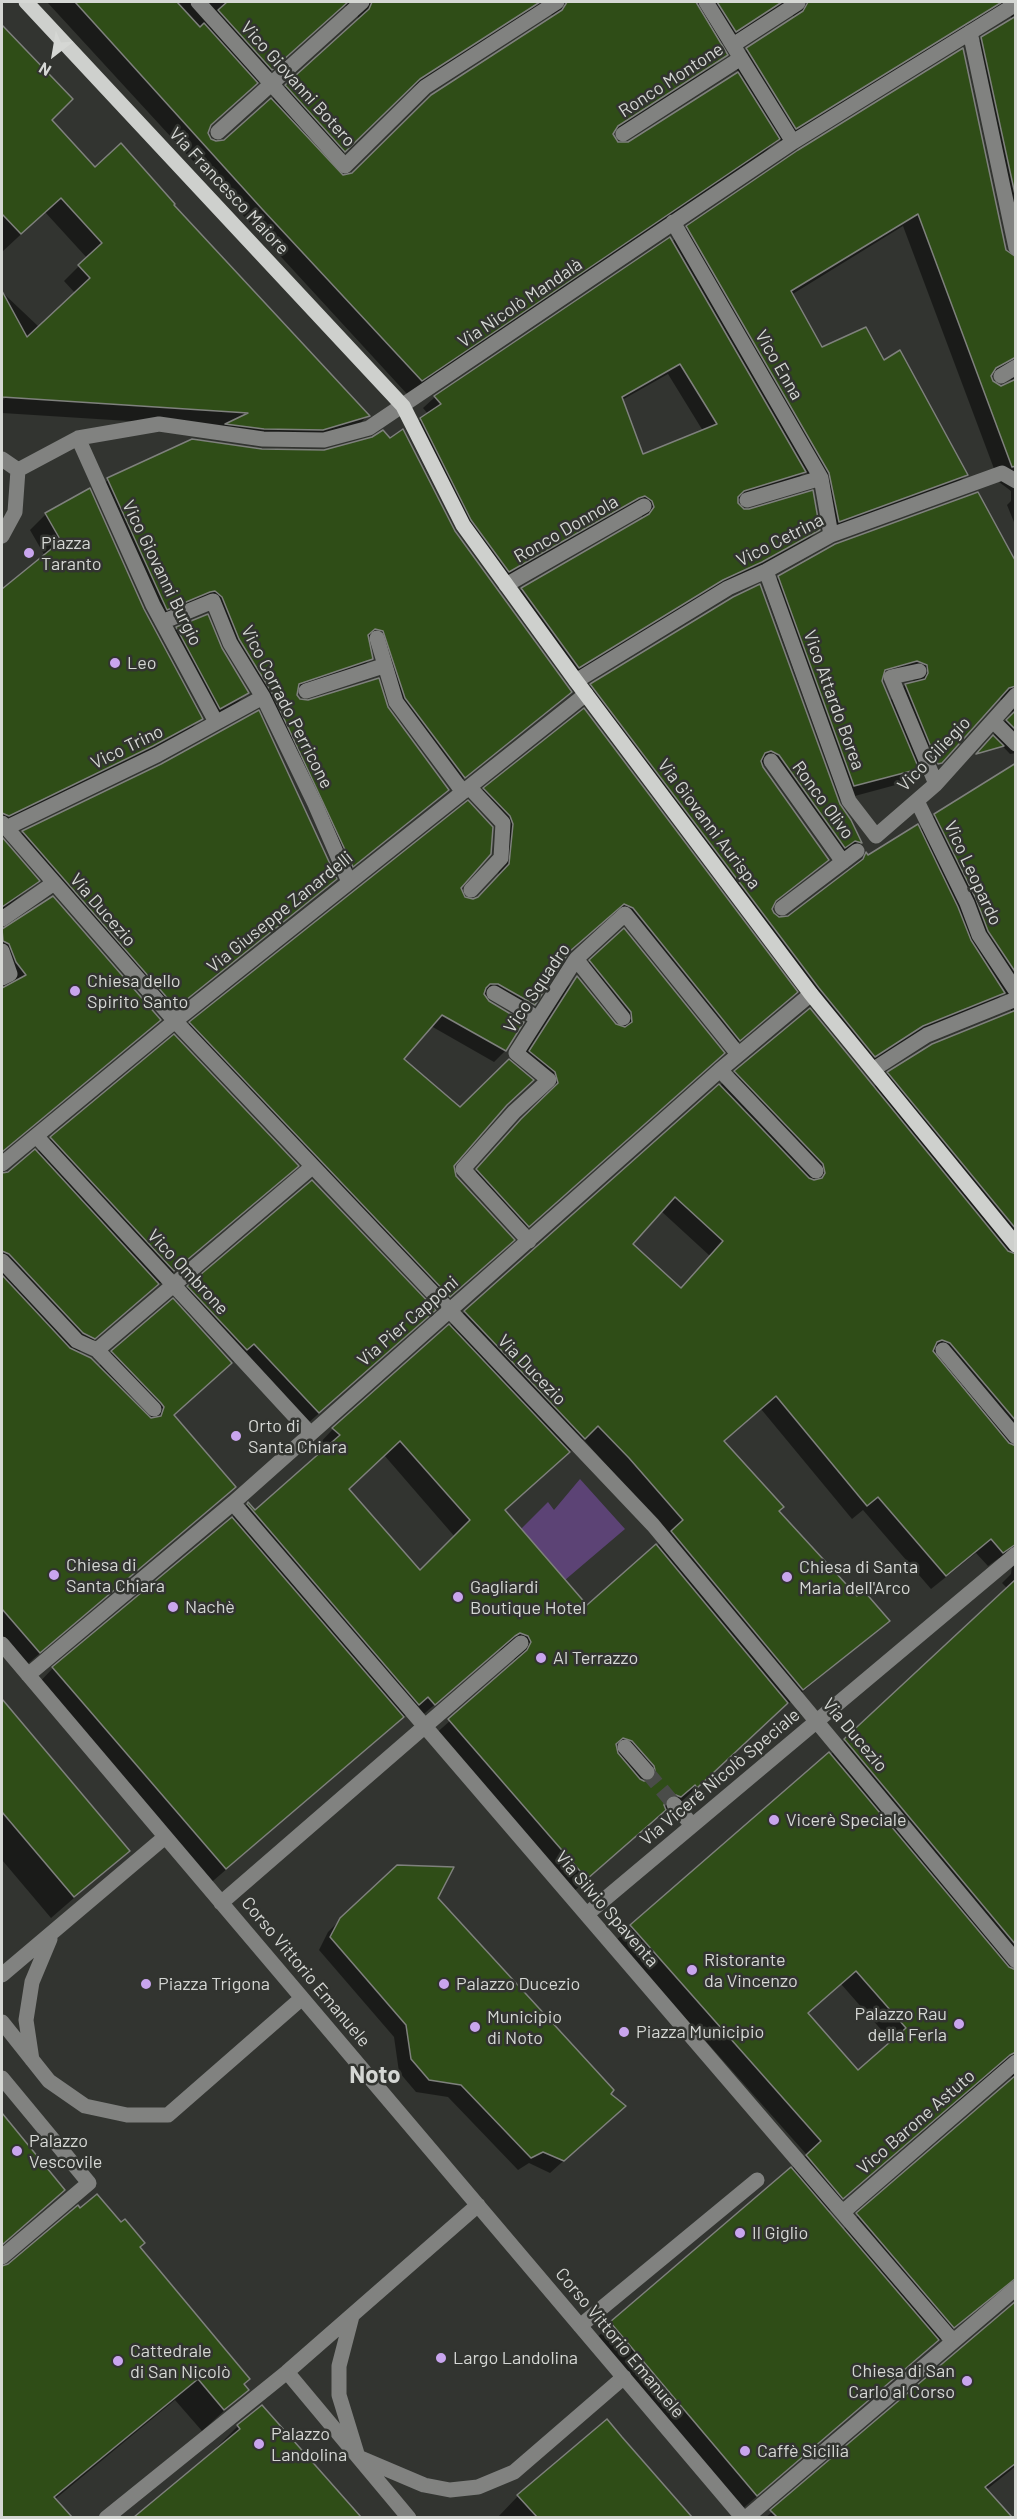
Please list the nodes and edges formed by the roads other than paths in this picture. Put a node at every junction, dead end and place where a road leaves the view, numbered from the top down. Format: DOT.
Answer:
graph roads {
  1 [pos="27,2"];
  2 [pos="362,2"];
  3 [pos="557,2"];
  4 [pos="706,2"];
  5 [pos="202,3"];
  6 [pos="798,3"];
  7 [pos="1016,4"];
  8 [pos="970,32"];
  9 [pos="733,45"];
  10 [pos="741,58"];
  11 [pos="272,84"];
  12 [pos="218,132"];
  13 [pos="623,134"];
  14 [pos="793,142"];
  15 [pos="673,222"];
  16 [pos="1016,248"];
  17 [pos="1016,367"];
  18 [pos="1001,376"];
  19 [pos="403,406"];
  20 [pos="78,438"];
  21 [pos="2,459"];
  22 [pos="18,470"];
  23 [pos="821,478"];
  24 [pos="1016,481"];
  25 [pos="747,500"];
  26 [pos="644,506"];
  27 [pos="2,536"];
  28 [pos="831,536"];
  29 [pos="766,571"];
  30 [pos="506,585"];
  31 [pos="162,622"];
  32 [pos="376,638"];
  33 [pos="383,666"];
  34 [pos="919,671"];
  35 [pos="576,681"];
  36 [pos="306,691"];
  37 [pos="585,694"];
  38 [pos="1016,695"];
  39 [pos="263,697"];
  40 [pos="993,721"];
  41 [pos="216,722"];
  42 [pos="1016,744"];
  43 [pos="771,761"];
  44 [pos="936,784"];
  45 [pos="466,789"];
  46 [pos="917,801"];
  47 [pos="4,826"];
  48 [pos="876,836"];
  49 [pos="857,851"];
  50 [pos="843,862"];
  51 [pos="349,882"];
  52 [pos="54,883"];
  53 [pos="471,890"];
  54 [pos="782,908"];
  55 [pos="2,919"];
  56 [pos="2,951"];
  57 [pos="576,959"];
  58 [pos="2,978"];
  59 [pos="1016,991"];
  60 [pos="494,993"];
  61 [pos="811,994"];
  62 [pos="1016,999"];
  63 [pos="537,1018"];
  64 [pos="623,1018"];
  65 [pos="175,1021"];
  66 [pos="738,1054"];
  67 [pos="874,1069"];
  68 [pos="720,1070"];
  69 [pos="37,1137"];
  70 [pos="2,1164"];
  71 [pos="312,1167"];
  72 [pos="816,1171"];
  73 [pos="530,1241"];
  74 [pos="1016,1245"];
  75 [pos="2,1261"];
  76 [pos="174,1286"];
  77 [pos="448,1310"];
  78 [pos="97,1350"];
  79 [pos="943,1350"];
  80 [pos="154,1409"];
  81 [pos="310,1433"];
  82 [pos="1016,1437"];
  83 [pos="233,1503"];
  84 [pos="1016,1554"];
  85 [pos="520,1643"];
  86 [pos="2,1644"];
  87 [pos="28,1675"];
  88 [pos="818,1721"];
  89 [pos="426,1727"];
  90 [pos="625,1747"];
  91 [pos="647,1772"];
  92 [pos="674,1804"];
  93 [pos="692,1825"];
  94 [pos="165,1837"];
  95 [pos="221,1902"];
  96 [pos="587,1914"];
  97 [pos="57,1928"];
  98 [pos="1016,1961"];
  99 [pos="2,1975"];
  100 [pos="302,1998"];
  101 [pos="2,2022"];
  102 [pos="32,2060"];
  103 [pos="1016,2062"];
  104 [pos="2,2078"];
  105 [pos="757,2180"];
  106 [pos="478,2205"];
  107 [pos="843,2212"];
  108 [pos="2,2257"];
  109 [pos="1016,2288"];
  110 [pos="352,2316"];
  111 [pos="580,2326"];
  112 [pos="952,2340"];
  113 [pos="287,2372"];
  114 [pos="624,2377"];
  115 [pos="358,2457"];
  116 [pos="106,2517"];
  117 [pos="409,2517"];
  118 [pos="744,2517"];
  1 -- 19 [label="main road, Via Francesco Maiore"];
  2 -- 11 [label="street"];
  3 -- 11 [label="street, Vico Giovanni Botero"];
  4 -- 9 [label="street"];
  5 -- 11 [label="street, Vico Giovanni Botero"];
  6 -- 9 [label="street"];
  7 -- 8 [label="street, Via Nicolò Mandalà"];
  8 -- 14 [label="street, Via Nicolò Mandalà"];
  8 -- 16 [label="street"];
  9 -- 10 [label="street"];
  10 -- 13 [label="street, Ronco Montone"];
  10 -- 14 [label="street"];
  11 -- 12 [label="street"];
  14 -- 15 [label="street, Via Nicolò Mandalà"];
  15 -- 19 [label="street, Via Nicolò Mandalà"];
  15 -- 23 [label="street, Vico Enna"];
  17 -- 18 [label="street"];
  19 -- 20 [label="street, Via Nicolò Mandalà"];
  19 -- 30 [label="main road, Via Giovanni Aurispa"];
  20 -- 22 [label="street, Via Nicolò Mandalà"];
  20 -- 31 [label="street, Vico Giovanni Burgio"];
  21 -- 22 [label="street"];
  22 -- 27 [label="street"];
  23 -- 25 [label="street"];
  23 -- 28 [label="street, Vico Enna"];
  24 -- 28 [label="street, Vico Cetrina"];
  26 -- 30 [label="street, Ronco Donnola"];
  28 -- 29 [label="street, Vico Cetrina"];
  29 -- 35 [label="street, Vico Cetrina"];
  29 -- 48 [label="street, Vico Attardo Borea"];
  30 -- 35 [label="main road, Via Giovanni Aurispa"];
  31 -- 39 [label="street, Vico Corrado Perricone"];
  31 -- 41 [label="street, Vico Giovanni Burgio"];
  32 -- 33 [label="street"];
  33 -- 36 [label="street"];
  33 -- 45 [label="street"];
  34 -- 44 [label="street"];
  35 -- 37 [label="main road, Via Giovanni Aurispa"];
  37 -- 45 [label="street, Via Giuseppe Zanardelli"];
  37 -- 61 [label="main road, Via Giovanni Aurispa"];
  38 -- 40 [label="street, Vico Ciliegio"];
  39 -- 41 [label="street, Vico Trino"];
  39 -- 51 [label="street, Vico Corrado Perricone"];
  40 -- 42 [label="street"];
  40 -- 44 [label="street, Vico Ciliegio"];
  41 -- 47 [label="street, Vico Trino"];
  43 -- 50 [label="street, Ronco Olivo"];
  44 -- 46 [label="street, Vico Ciliegio"];
  45 -- 51 [label="street, Via Giuseppe Zanardelli"];
  45 -- 53 [label="street"];
  46 -- 48 [label="street, Vico Ciliegio"];
  46 -- 59 [label="street, Vico Leopardo"];
  47 -- 52 [label="street, Via Ducezio"];
  49 -- 50 [label="street"];
  50 -- 54 [label="street"];
  51 -- 65 [label="street, Via Giuseppe Zanardelli"];
  52 -- 55 [label="street"];
  52 -- 65 [label="street, Via Ducezio"];
  56 -- 58 [label="street"];
  57 -- 63 [label="street, Vico Squadro"];
  57 -- 64 [label="street"];
  57 -- 66 [label="street, Vico Squadro"];
  60 -- 63 [label="street"];
  61 -- 66 [label="street, Via Pier Capponi"];
  61 -- 67 [label="main road, Via Giovanni Aurispa"];
  62 -- 67 [label="street"];
  63 -- 73 [label="street, Vico Squadro"];
  65 -- 69 [label="street, Via Giuseppe Zanardelli"];
  65 -- 71 [label="street, Via Ducezio"];
  66 -- 68 [label="street, Via Pier Capponi"];
  67 -- 74 [label="main road, Via Giovanni Aurispa"];
  68 -- 72 [label="street"];
  68 -- 73 [label="street, Via Pier Capponi"];
  69 -- 70 [label="street, Via Giuseppe Zanardelli"];
  69 -- 76 [label="street, Vico Ombrone"];
  71 -- 76 [label="street"];
  71 -- 77 [label="street, Via Ducezio"];
  73 -- 77 [label="street, Via Pier Capponi"];
  75 -- 78 [label="street"];
  76 -- 78 [label="street"];
  76 -- 81 [label="street, Vico Ombrone"];
  77 -- 81 [label="street, Via Pier Capponi"];
  77 -- 88 [label="street, Via Ducezio"];
  78 -- 80 [label="street"];
  79 -- 82 [label="street"];
  81 -- 83 [label="street, Via Pier Capponi"];
  83 -- 87 [label="street, Via Pier Capponi"];
  83 -- 89 [label="street, Via Silvio Spaventa"];
  84 -- 88 [label="street, Via Viceré Nicolò Speciale"];
  85 -- 89 [label="street"];
  86 -- 87 [label="street, Corso Vittorio Emanuele"];
  87 -- 94 [label="street, Corso Vittorio Emanuele"];
  88 -- 93 [label="street, Via Viceré Nicolò Speciale"];
  88 -- 98 [label="street, Via Ducezio"];
  89 -- 95 [label="street"];
  89 -- 96 [label="street, Via Silvio Spaventa"];
  90 -- 91 [label="street"];
  92 -- 93 [label="street"];
  93 -- 96 [label="street, Via Viceré Nicolò Speciale"];
  94 -- 95 [label="street, Corso Vittorio Emanuele"];
  94 -- 97 [label="street"];
  95 -- 100 [label="street, Corso Vittorio Emanuele"];
  96 -- 107 [label="street, Via Silvio Spaventa"];
  97 -- 99 [label="street"];
  97 -- 102 [label="street"];
  100 -- 102 [label="street"];
  100 -- 106 [label="street, Corso Vittorio Emanuele"];
  101 -- 102 [label="street"];
  103 -- 107 [label="street, Vico Barone Astuto"];
  104 -- 108 [label="street"];
  105 -- 111 [label="street"];
  106 -- 110 [label="street"];
  106 -- 111 [label="street, Corso Vittorio Emanuele"];
  107 -- 112 [label="street, Via Silvio Spaventa"];
  109 -- 112 [label="street"];
  110 -- 113 [label="street"];
  110 -- 115 [label="street"];
  111 -- 114 [label="street, Corso Vittorio Emanuele"];
  112 -- 118 [label="street"];
  113 -- 115 [label="street"];
  113 -- 116 [label="street"];
  114 -- 115 [label="street"];
  114 -- 118 [label="street, Corso Vittorio Emanuele"];
  115 -- 117 [label="street"];
}
